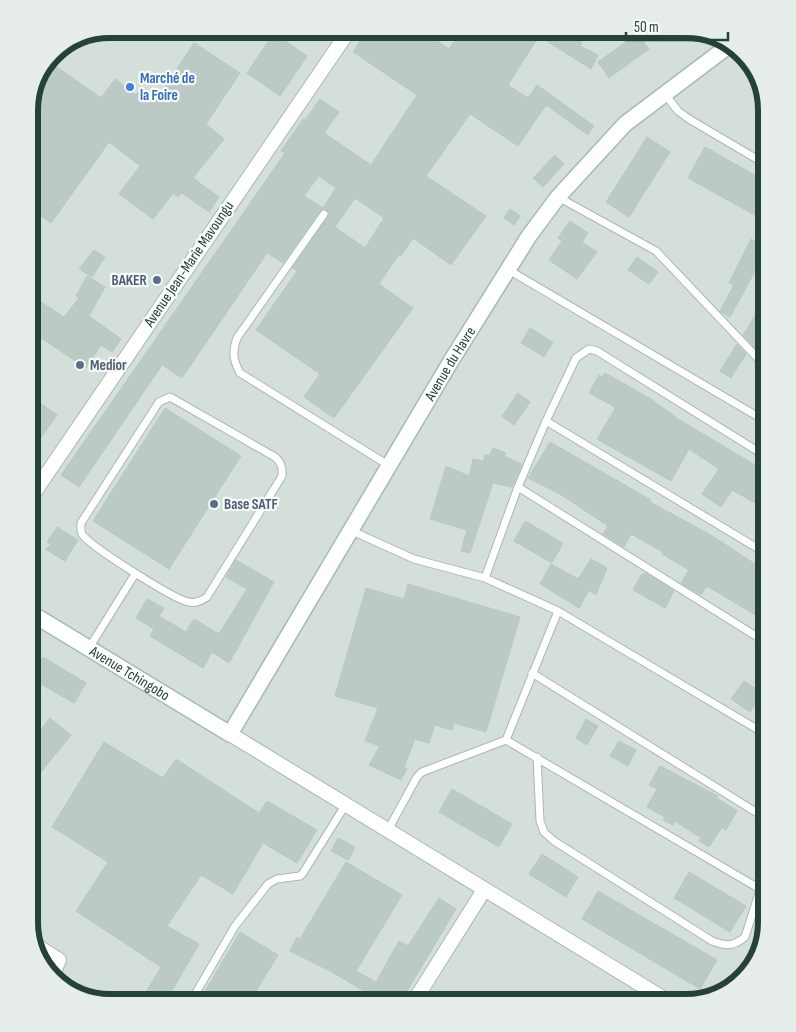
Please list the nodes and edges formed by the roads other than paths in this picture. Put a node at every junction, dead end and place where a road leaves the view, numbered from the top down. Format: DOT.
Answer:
graph roads {
  1 [pos="344,38"];
  2 [pos="725,49"];
  3 [pos="664,93"];
  4 [pos="758,160"];
  5 [pos="558,197"];
  6 [pos="324,214"];
  7 [pos="507,269"];
  8 [pos="758,359"];
  9 [pos="758,417"];
  10 [pos="546,420"];
  11 [pos="758,451"];
  12 [pos="388,465"];
  13 [pos="38,487"];
  14 [pos="518,487"];
  15 [pos="352,531"];
  16 [pos="758,549"];
  17 [pos="136,574"];
  18 [pos="485,578"];
  19 [pos="558,611"];
  20 [pos="38,618"];
  21 [pos="758,637"];
  22 [pos="89,649"];
  23 [pos="532,673"];
  24 [pos="758,730"];
  25 [pos="230,734"];
  26 [pos="506,740"];
  27 [pos="537,757"];
  28 [pos="346,804"];
  29 [pos="758,813"];
  30 [pos="388,830"];
  31 [pos="758,888"];
  32 [pos="484,890"];
  33 [pos="758,895"];
  34 [pos="43,949"];
  35 [pos="55,968"];
  36 [pos="195,994"];
  37 [pos="419,994"];
  38 [pos="656,994"];
  1 -- 13 [label="street, Avenue Jean-Marie Mavoungu"];
  2 -- 3 [label="street, Avenue du Havre"];
  3 -- 4 [label="lane"];
  3 -- 5 [label="street, Avenue du Havre"];
  5 -- 7 [label="street, Avenue du Havre"];
  5 -- 8 [label="lane"];
  6 -- 12 [label="lane"];
  7 -- 9 [label="lane"];
  7 -- 12 [label="street, Avenue du Havre"];
  10 -- 11 [label="lane"];
  10 -- 14 [label="lane"];
  10 -- 16 [label="lane"];
  12 -- 15 [label="street, Avenue du Havre"];
  14 -- 18 [label="lane"];
  14 -- 21 [label="lane"];
  15 -- 18 [label="lane"];
  15 -- 25 [label="street, Avenue du Havre"];
  17 -- 17 [label="lane"];
  17 -- 22 [label="lane"];
  18 -- 19 [label="lane"];
  19 -- 23 [label="lane"];
  19 -- 24 [label="lane"];
  20 -- 22 [label="street, Avenue Tchingobo"];
  22 -- 25 [label="street, Avenue Tchingobo"];
  23 -- 26 [label="lane"];
  23 -- 29 [label="lane"];
  25 -- 28 [label="street"];
  26 -- 27 [label="lane"];
  26 -- 30 [label="lane"];
  27 -- 31 [label="lane"];
  27 -- 33 [label="lane"];
  28 -- 30 [label="street"];
  28 -- 36 [label="lane"];
  30 -- 32 [label="street"];
  32 -- 37 [label="street"];
  32 -- 38 [label="street"];
  34 -- 35 [label="street"];
}
